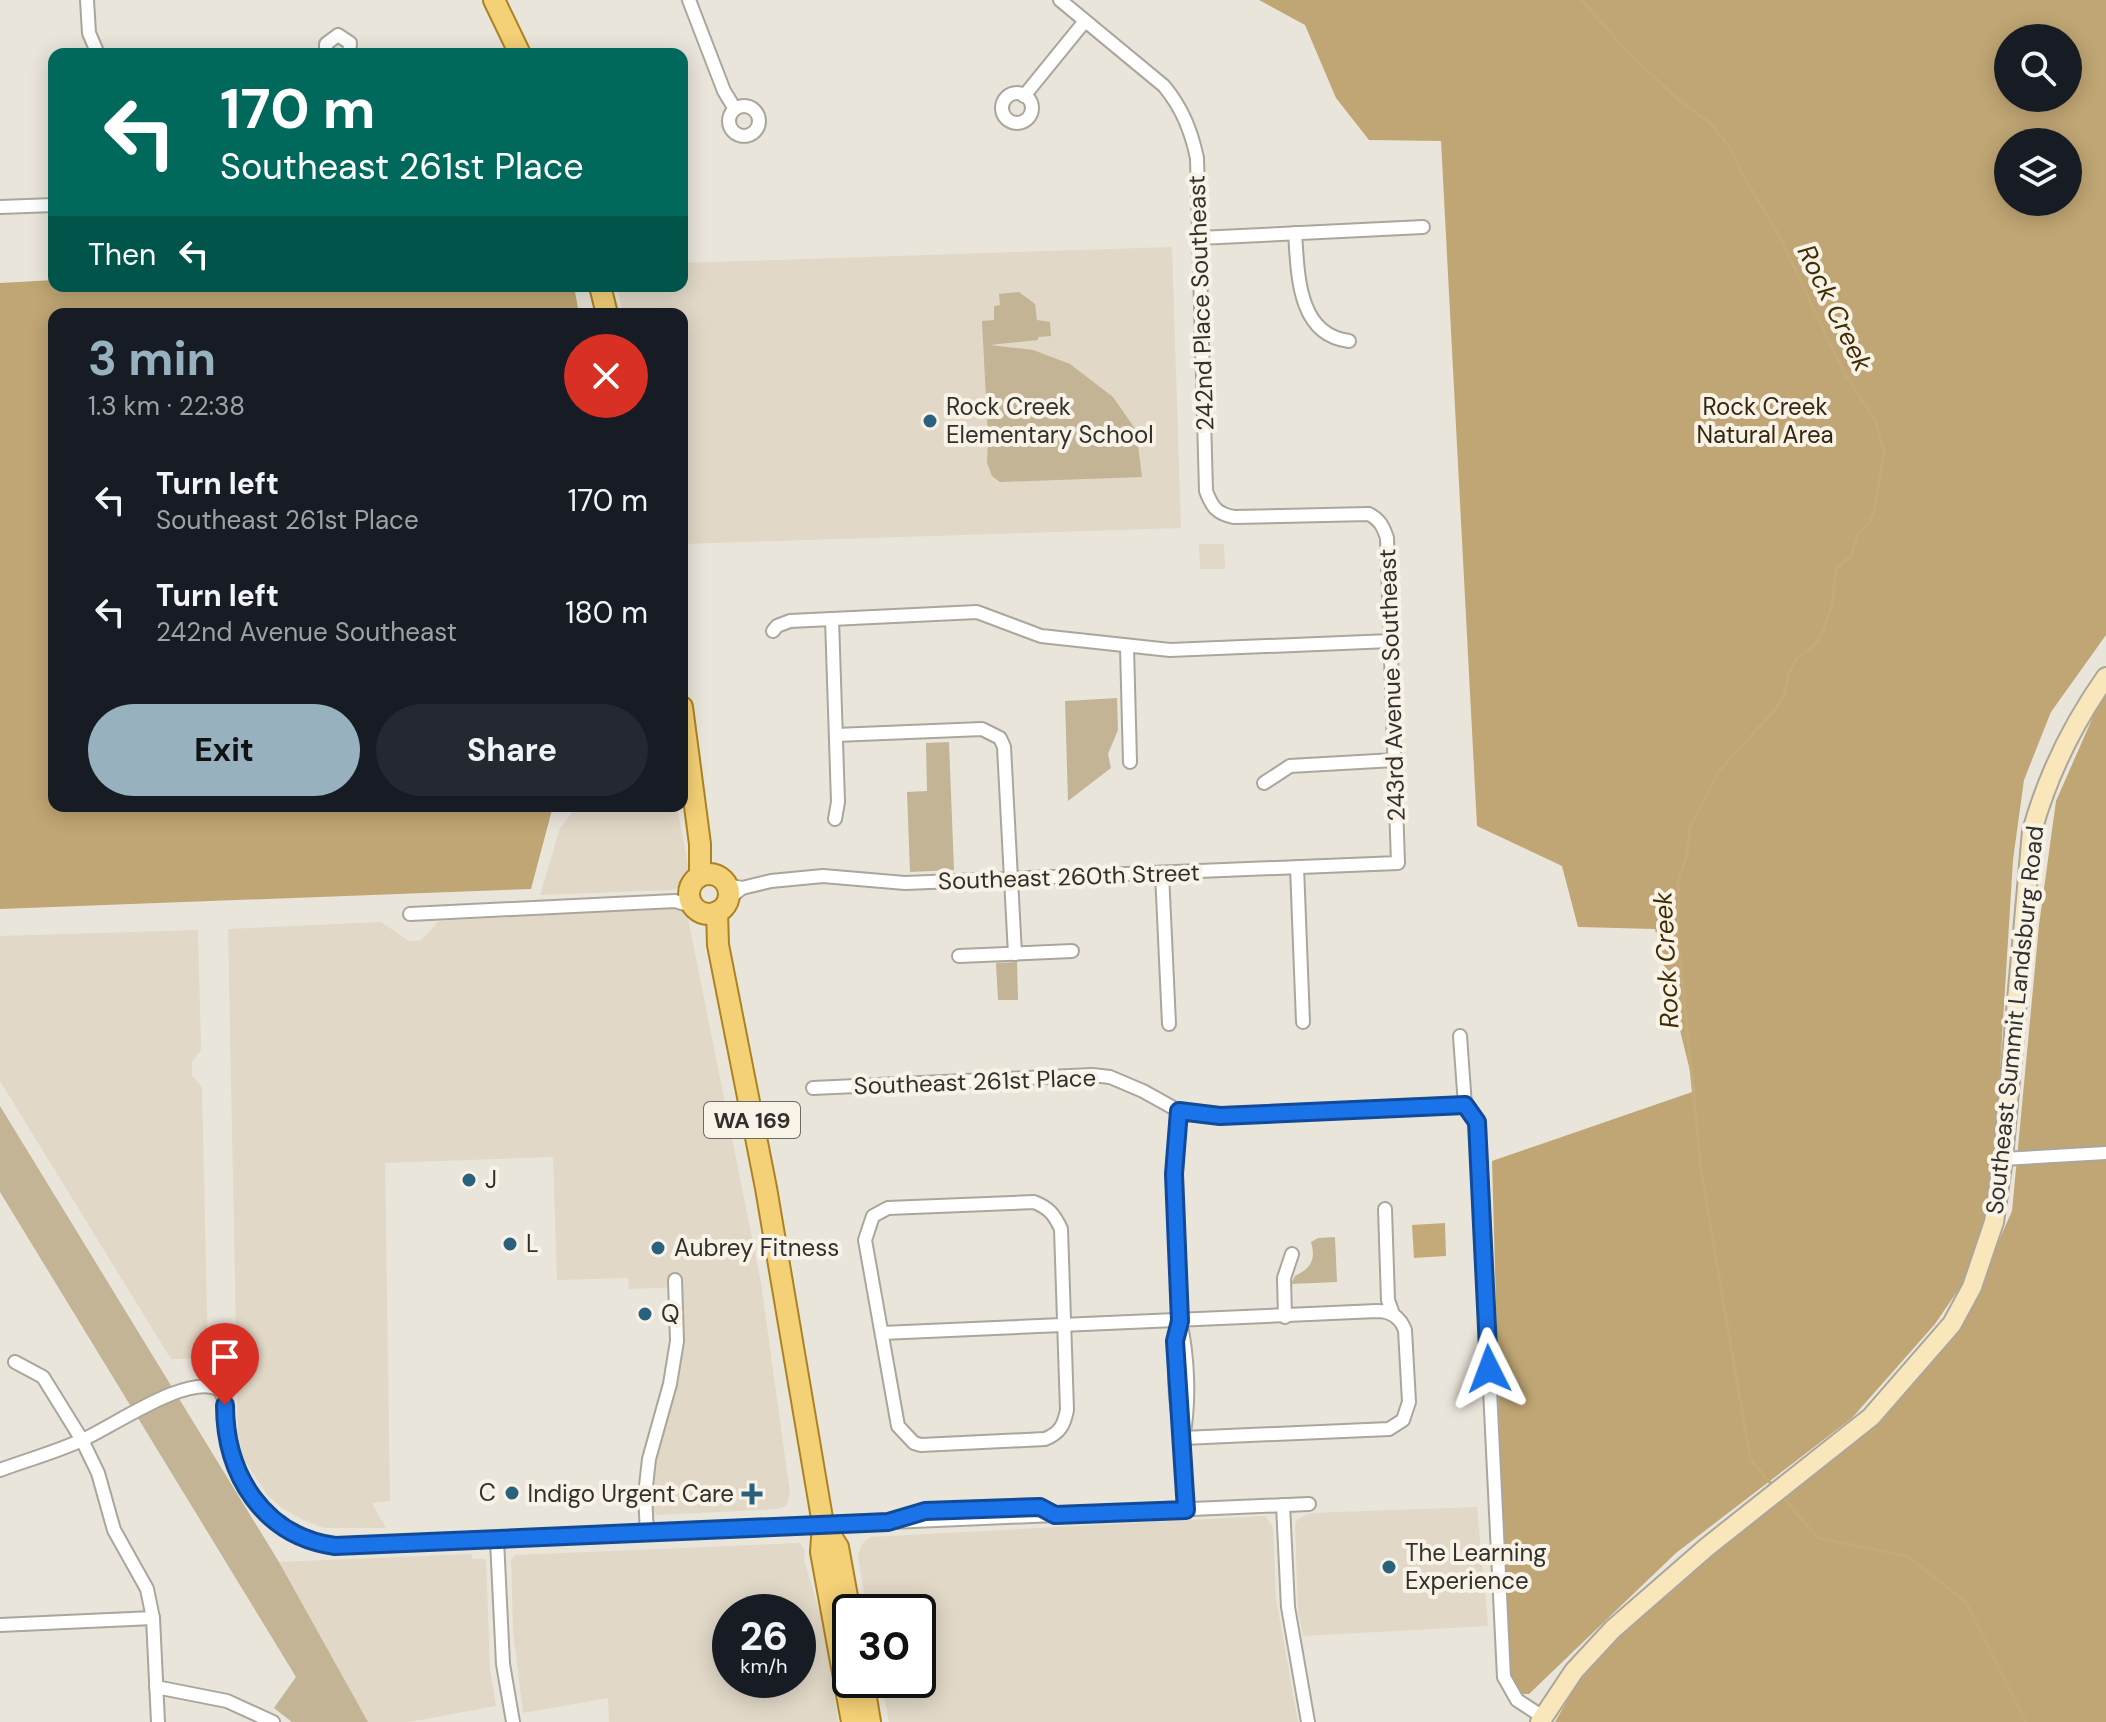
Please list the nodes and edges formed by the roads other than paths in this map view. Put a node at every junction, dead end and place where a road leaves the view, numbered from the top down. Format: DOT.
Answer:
graph roads {
  1 [pos="87,0"];
  2 [pos="494,0"];
  3 [pos="689,0"];
  4 [pos="1060,0"];
  5 [pos="1085,21"];
  6 [pos="95,48"];
  7 [pos="325,48"];
  8 [pos="350,48"];
  9 [pos="517,48"];
  10 [pos="1024,96"];
  11 [pos="735,109"];
  12 [pos="48,205"];
  13 [pos="0,207"];
  14 [pos="1423,227"];
  15 [pos="1295,233"];
  16 [pos="1199,238"];
  17 [pos="1349,341"];
  18 [pos="1369,514"];
  19 [pos="832,619"];
  20 [pos="773,631"];
  21 [pos="1390,641"];
  22 [pos="1127,647"];
  23 [pos="2106,677"];
  24 [pos="836,735"];
  25 [pos="688,753"];
  26 [pos="1394,760"];
  27 [pos="1130,762"];
  28 [pos="1264,783"];
  29 [pos="835,819"];
  30 [pos="1398,863"];
  31 [pos="1297,867"];
  32 [pos="1162,873"];
  33 [pos="1011,879"];
  34 [pos="709,895"];
  35 [pos="410,914"];
  36 [pos="1072,951"];
  37 [pos="1015,954"];
  38 [pos="959,956"];
  39 [pos="1303,1022"];
  40 [pos="1169,1024"];
  41 [pos="1460,1036"];
  42 [pos="813,1088"];
  43 [pos="1465,1105"];
  44 [pos="1179,1111"];
  45 [pos="2106,1153"];
  46 [pos="2003,1159"];
  47 [pos="1385,1209"];
  48 [pos="1292,1254"];
  49 [pos="675,1280"];
  50 [pos="1393,1314"];
  51 [pos="1285,1317"];
  52 [pos="1180,1321"];
  53 [pos="1064,1326"];
  54 [pos="882,1333"];
  55 [pos="218,1360"];
  56 [pos="15,1362"];
  57 [pos="218,1389"];
  58 [pos="1183,1438"];
  59 [pos="82,1440"];
  60 [pos="0,1470"];
  61 [pos="1309,1504"];
  62 [pos="1283,1505"];
  63 [pos="1186,1510"];
  64 [pos="823,1524"];
  65 [pos="647,1533"];
  66 [pos="497,1540"];
  67 [pos="847,1594"];
  68 [pos="153,1618"];
  69 [pos="0,1625"];
  70 [pos="156,1687"];
  71 [pos="866,1698"];
  72 [pos="1541,1720"];
  73 [pos="158,1722"];
  74 [pos="273,1722"];
  75 [pos="513,1722"];
  76 [pos="852,1722"];
  77 [pos="870,1722"];
  78 [pos="1308,1722"];
  1 -- 6 [label="street"];
  2 -- 9 [label="main road"];
  3 -- 11 [label="street"];
  4 -- 5 [label="street"];
  5 -- 10 [label="street"];
  5 -- 16 [label="street, 242nd Place Southeast"];
  7 -- 8 [label="street"];
  12 -- 13 [label="street"];
  14 -- 15 [label="street"];
  15 -- 16 [label="street"];
  15 -- 17 [label="street"];
  16 -- 18 [label="street, 242nd Place Southeast"];
  18 -- 21 [label="street, 243rd Avenue Southeast"];
  19 -- 20 [label="street"];
  19 -- 22 [label="street"];
  19 -- 24 [label="street"];
  21 -- 22 [label="street"];
  21 -- 26 [label="street, 243rd Avenue Southeast"];
  22 -- 27 [label="street"];
  23 -- 46 [label="street, Southeast Summit Landsburg Road"];
  24 -- 29 [label="street"];
  24 -- 33 [label="street"];
  25 -- 34 [label="main road, WA 169"];
  26 -- 28 [label="street"];
  26 -- 30 [label="street, 243rd Avenue Southeast"];
  30 -- 31 [label="street, Southeast 260th Street"];
  31 -- 32 [label="street, Southeast 260th Street"];
  31 -- 39 [label="street"];
  32 -- 33 [label="street, Southeast 260th Street"];
  32 -- 40 [label="street"];
  33 -- 34 [label="street, Southeast 260th Street"];
  33 -- 37 [label="street"];
  34 -- 35 [label="street, Southeast 260th Street"];
  34 -- 64 [label="main road, WA 169"];
  36 -- 37 [label="street"];
  37 -- 38 [label="street"];
  41 -- 43 [label="street"];
  42 -- 44 [label="street, Southeast 261st Place"];
  43 -- 44 [label="street, Southeast 261st Place"];
  43 -- 72 [label="street"];
  44 -- 52 [label="street"];
  45 -- 46 [label="street"];
  46 -- 72 [label="street, Southeast Summit Landsburg Road"];
  47 -- 50 [label="street"];
  48 -- 51 [label="street"];
  49 -- 65 [label="street"];
  50 -- 51 [label="street"];
  50 -- 58 [label="street"];
  51 -- 52 [label="street"];
  52 -- 53 [label="street"];
  52 -- 58 [label="street"];
  53 -- 54 [label="street"];
  53 -- 54 [label="street"];
  53 -- 54 [label="street"];
  55 -- 57 [label="street"];
  56 -- 59 [label="street"];
  57 -- 59 [label="street"];
  57 -- 66 [label="street"];
  58 -- 63 [label="street"];
  59 -- 60 [label="street"];
  59 -- 68 [label="street"];
  61 -- 62 [label="street"];
  62 -- 63 [label="street"];
  62 -- 78 [label="street"];
  63 -- 64 [label="street"];
  64 -- 65 [label="street"];
  64 -- 67 [label="main road, WA 169"];
  64 -- 76 [label="main road, WA 169"];
  65 -- 66 [label="street"];
  66 -- 75 [label="street"];
  68 -- 69 [label="street"];
  68 -- 70 [label="street"];
  70 -- 73 [label="street"];
  70 -- 74 [label="street"];
  71 -- 77 [label="main road"];
}
